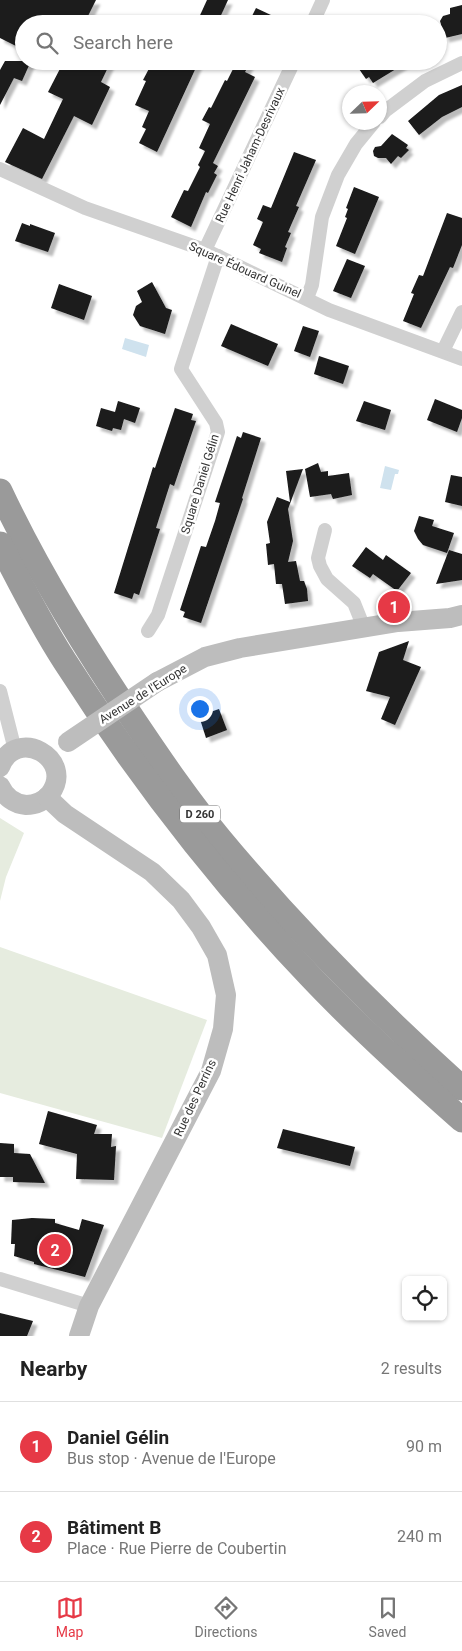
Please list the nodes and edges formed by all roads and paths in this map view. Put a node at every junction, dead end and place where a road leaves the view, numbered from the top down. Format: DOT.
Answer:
graph roads {
  1 [pos="324,0"];
  2 [pos="316,15"];
  3 [pos="462,64"];
  4 [pos="290,70"];
  5 [pos="387,110"];
  6 [pos="367,130"];
  7 [pos="0,169"];
  8 [pos="211,253"];
  9 [pos="307,298"];
  10 [pos="462,312"];
  11 [pos="443,351"];
  12 [pos="462,359"];
  13 [pos="0,491"];
  14 [pos="325,530"];
  15 [pos="0,544"];
  16 [pos="462,615"];
  17 [pos="364,628"];
  18 [pos="148,631"];
  19 [pos="0,691"];
  20 [pos="15,750"];
  21 [pos="51,760"];
  22 [pos="0,767"];
  23 [pos="0,786"];
  24 [pos="47,797"];
  25 [pos="462,1088"];
  26 [pos="462,1120"];
  27 [pos="0,1280"];
  28 [pos="89,1306"];
  29 [pos="78,1336"];
  1 -- 2 [label="street"];
  3 -- 5 [label="street"];
  4 -- 8 [label="street, Rue Henri Jaham-Desrivaux"];
  6 -- 9 [label="street"];
  7 -- 8 [label="street, Square Édouard Guinel"];
  8 -- 9 [label="street, Square Édouard Guinel"];
  8 -- 18 [label="street, Square Daniel Gélin"];
  9 -- 11 [label="street, Square Édouard Guinel"];
  10 -- 11 [label="street"];
  11 -- 12 [label="street, Square Édouard Guinel"];
  13 -- 25 [label="highway, D 260"];
  14 -- 17 [label="street"];
  15 -- 26 [label="highway, D 260"];
  16 -- 17 [label="street, Avenue de l'Europe"];
  17 -- 21 [label="street, Avenue de l'Europe, bridge"];
  19 -- 20 [label="street"];
  20 -- 21 [label="street"];
  20 -- 22 [label="street"];
  21 -- 24 [label="street"];
  23 -- 24 [label="street"];
  24 -- 28 [label="street, Rue des Perrins"];
  27 -- 28 [label="street"];
  28 -- 29 [label="street, Rue des Perrins"];
}
